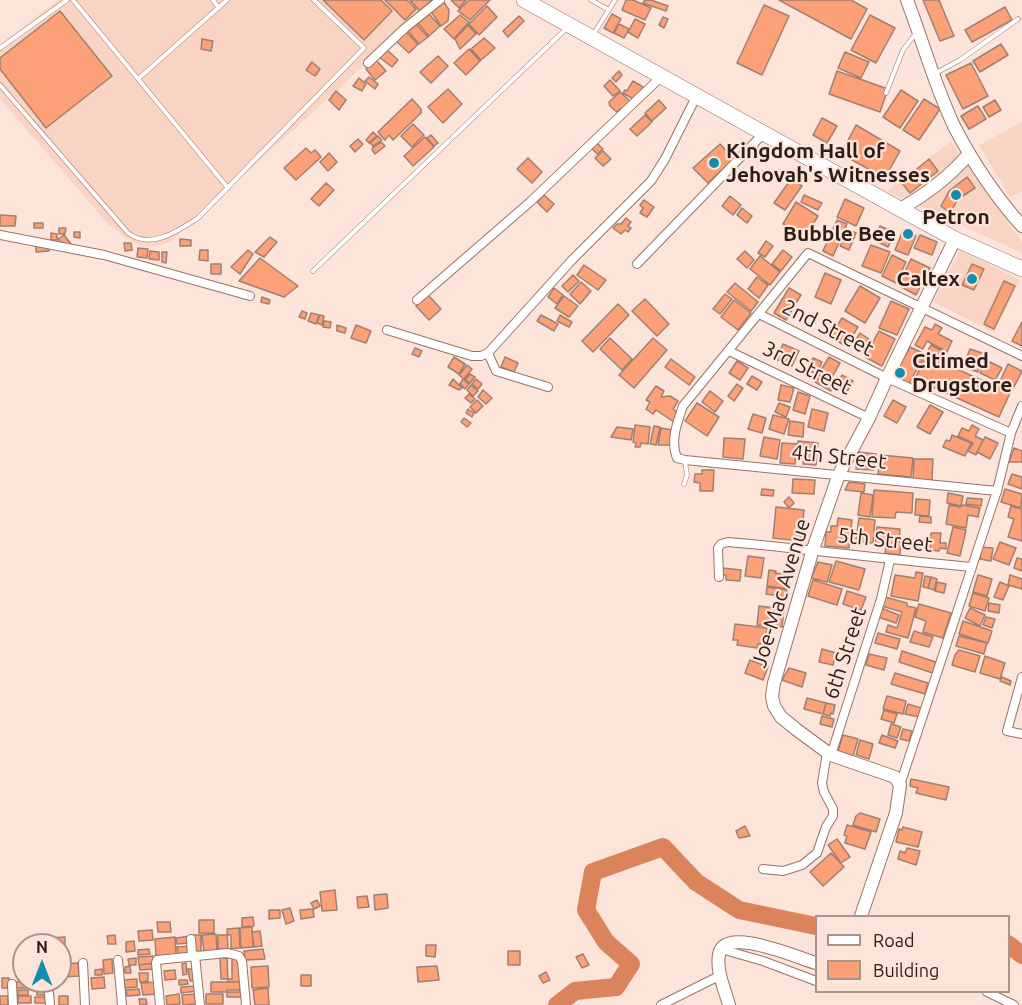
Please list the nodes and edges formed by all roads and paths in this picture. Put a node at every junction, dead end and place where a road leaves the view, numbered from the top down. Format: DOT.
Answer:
graph roads {
  1 [pos="67,0"];
  2 [pos="73,0"];
  3 [pos="213,0"];
  4 [pos="227,0"];
  5 [pos="314,0"];
  6 [pos="440,0"];
  7 [pos="524,0"];
  8 [pos="591,0"];
  9 [pos="615,0"];
  10 [pos="907,0"];
  11 [pos="219,8"];
  12 [pos="609,10"];
  13 [pos="1018,19"];
  14 [pos="570,26"];
  15 [pos="919,29"];
  16 [pos="591,37"];
  17 [pos="0,48"];
  18 [pos="368,63"];
  19 [pos="934,74"];
  20 [pos="662,76"];
  21 [pos="138,79"];
  22 [pos="0,85"];
  23 [pos="886,93"];
  24 [pos="697,95"];
  25 [pos="765,132"];
  26 [pos="969,154"];
  27 [pos="228,188"];
  28 [pos="900,209"];
  29 [pos="1022,226"];
  30 [pos="0,235"];
  31 [pos="956,239"];
  32 [pos="637,264"];
  33 [pos="1022,269"];
  34 [pos="313,271"];
  35 [pos="250,296"];
  36 [pos="417,300"];
  37 [pos="921,308"];
  38 [pos="759,314"];
  39 [pos="387,330"];
  40 [pos="729,351"];
  41 [pos="488,352"];
  42 [pos="1022,356"];
  43 [pos="887,378"];
  44 [pos="548,387"];
  45 [pos="1022,406"];
  46 [pos="869,418"];
  47 [pos="1011,433"];
  48 [pos="681,459"];
  49 [pos="839,474"];
  50 [pos="684,484"];
  51 [pos="997,491"];
  52 [pos="813,549"];
  53 [pos="890,560"];
  54 [pos="972,567"];
  55 [pos="719,577"];
  56 [pos="1022,677"];
  57 [pos="1022,734"];
  58 [pos="829,754"];
  59 [pos="900,785"];
  60 [pos="763,869"];
  61 [pos="863,912"];
  62 [pos="191,939"];
  63 [pos="721,949"];
  64 [pos="195,956"];
  65 [pos="118,960"];
  66 [pos="83,963"];
  67 [pos="815,963"];
  68 [pos="721,975"];
  69 [pos="815,981"];
  70 [pos="989,993"];
  71 [pos="85,1005"];
  72 [pos="122,1005"];
  73 [pos="160,1005"];
  74 [pos="200,1005"];
  75 [pos="246,1005"];
  76 [pos="661,1005"];
  77 [pos="729,1005"];
  78 [pos="1014,1005"];
  1 -- 17 [label="lane"];
  2 -- 21 [label="lane"];
  3 -- 11 [label="lane"];
  4 -- 11 [label="lane"];
  5 -- 27 [label="lane"];
  6 -- 18 [label="street"];
  7 -- 14 [label="highway"];
  8 -- 12 [label="lane"];
  9 -- 12 [label="lane"];
  10 -- 15 [label="street"];
  11 -- 21 [label="lane"];
  12 -- 16 [label="lane"];
  13 -- 19 [label="lane"];
  14 -- 16 [label="highway"];
  14 -- 34 [label="lane"];
  15 -- 19 [label="street"];
  15 -- 23 [label="lane"];
  16 -- 20 [label="highway"];
  19 -- 26 [label="street"];
  20 -- 24 [label="highway"];
  20 -- 36 [label="street"];
  21 -- 27 [label="lane"];
  22 -- 27 [label="lane"];
  24 -- 25 [label="highway"];
  24 -- 41 [label="street"];
  25 -- 28 [label="highway"];
  25 -- 32 [label="street"];
  26 -- 28 [label="street"];
  26 -- 29 [label="street"];
  28 -- 31 [label="highway"];
  30 -- 35 [label="street"];
  31 -- 33 [label="highway"];
  31 -- 37 [label="street, Joe-Mac Avenue"];
  37 -- 38 [label="street"];
  37 -- 42 [label="street"];
  37 -- 43 [label="street, Joe-Mac Avenue"];
  38 -- 40 [label="street"];
  38 -- 43 [label="street, 2nd Street"];
  39 -- 41 [label="street"];
  40 -- 46 [label="street, 3rd Street"];
  40 -- 48 [label="street"];
  41 -- 44 [label="street"];
  43 -- 46 [label="street, Joe-Mac Avenue"];
  43 -- 47 [label="street, 2nd Street"];
  45 -- 47 [label="street"];
  46 -- 49 [label="street, Joe-Mac Avenue"];
  47 -- 51 [label="street"];
  48 -- 49 [label="street, 4th Street"];
  48 -- 50 [label="lane"];
  49 -- 51 [label="street, 4th Street"];
  49 -- 52 [label="street, Joe-Mac Avenue"];
  51 -- 54 [label="street"];
  52 -- 53 [label="street, 5th Street"];
  52 -- 55 [label="street, 5th Street"];
  52 -- 58 [label="street, Joe-Mac Avenue"];
  53 -- 54 [label="street, 5th Street"];
  53 -- 58 [label="street, 6th Street"];
  54 -- 59 [label="street"];
  56 -- 57 [label="street"];
  58 -- 59 [label="street, Joe-Mac Avenue"];
  58 -- 60 [label="street, 6th Street"];
  59 -- 61 [label="street"];
  62 -- 64 [label="street"];
  63 -- 67 [label="street"];
  63 -- 68 [label="street"];
  63 -- 69 [label="street"];
  64 -- 73 [label="street"];
  64 -- 74 [label="street"];
  64 -- 75 [label="street"];
  65 -- 72 [label="street"];
  66 -- 71 [label="street"];
  68 -- 76 [label="street"];
  68 -- 77 [label="street"];
  70 -- 78 [label="street"];
}
